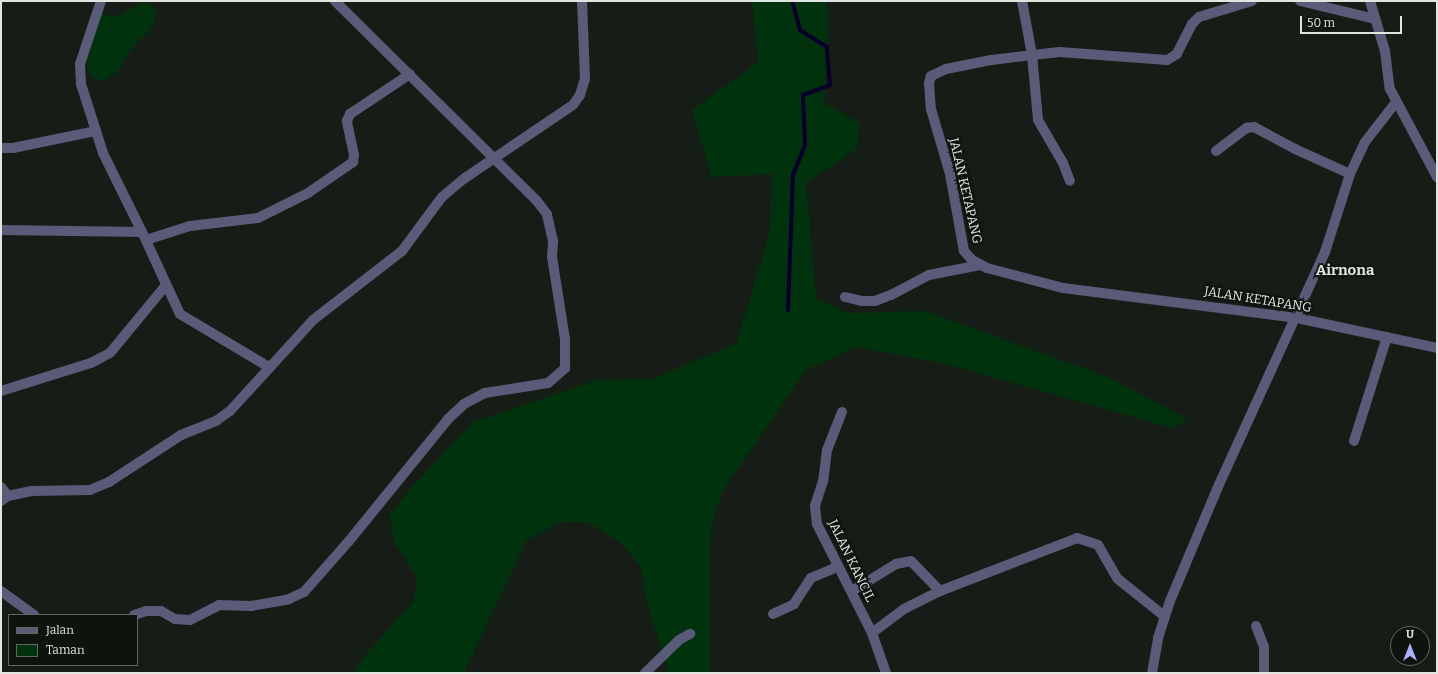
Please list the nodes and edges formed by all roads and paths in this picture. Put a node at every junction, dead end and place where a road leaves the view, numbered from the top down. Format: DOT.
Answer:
graph roads {
  1 [pos="101,1"];
  2 [pos="335,1"];
  3 [pos="582,1"];
  4 [pos="1022,1"];
  5 [pos="1252,1"];
  6 [pos="1300,1"];
  7 [pos="1370,1"];
  8 [pos="1375,19"];
  9 [pos="1032,55"];
  10 [pos="410,74"];
  11 [pos="1396,102"];
  12 [pos="96,131"];
  13 [pos="1,148"];
  14 [pos="1216,151"];
  15 [pos="493,159"];
  16 [pos="1350,174"];
  17 [pos="1437,177"];
  18 [pos="1070,181"];
  19 [pos="1,230"];
  20 [pos="144,236"];
  21 [pos="980,265"];
  22 [pos="166,285"];
  23 [pos="845,297"];
  24 [pos="1297,318"];
  25 [pos="1387,337"];
  26 [pos="1437,348"];
  27 [pos="269,367"];
  28 [pos="1,391"];
  29 [pos="842,412"];
  30 [pos="1354,441"];
  31 [pos="1,487"];
  32 [pos="5,498"];
  33 [pos="839,566"];
  34 [pos="1,591"];
  35 [pos="852,591"];
  36 [pos="940,591"];
  37 [pos="33,614"];
  38 [pos="137,614"];
  39 [pos="773,614"];
  40 [pos="1164,616"];
  41 [pos="1256,626"];
  42 [pos="872,633"];
  43 [pos="690,634"];
  44 [pos="645,673"];
  45 [pos="886,673"];
  46 [pos="1152,673"];
  47 [pos="1264,673"];
  1 -- 12 [label="street"];
  2 -- 10 [label="street"];
  3 -- 15 [label="street"];
  4 -- 9 [label="street"];
  5 -- 9 [label="street, JALAN KETAPANG"];
  6 -- 8 [label="street"];
  7 -- 8 [label="street"];
  8 -- 11 [label="street"];
  9 -- 18 [label="street"];
  9 -- 21 [label="street, JALAN KETAPANG"];
  10 -- 15 [label="street"];
  10 -- 20 [label="street"];
  11 -- 16 [label="street"];
  11 -- 17 [label="street"];
  12 -- 13 [label="street"];
  12 -- 20 [label="street"];
  14 -- 16 [label="street"];
  15 -- 27 [label="street"];
  15 -- 38 [label="street"];
  16 -- 24 [label="street"];
  19 -- 20 [label="street"];
  20 -- 22 [label="street"];
  21 -- 23 [label="street"];
  21 -- 24 [label="street, JALAN KETAPANG"];
  22 -- 27 [label="street"];
  22 -- 28 [label="street"];
  24 -- 25 [label="street, JALAN KETAPANG"];
  24 -- 40 [label="street"];
  25 -- 26 [label="street, JALAN KETAPANG"];
  25 -- 30 [label="street"];
  27 -- 32 [label="street"];
  29 -- 33 [label="street, JALAN KANCIL"];
  31 -- 32 [label="street"];
  33 -- 35 [label="street, JALAN KANCIL"];
  33 -- 39 [label="street"];
  34 -- 37 [label="street"];
  35 -- 36 [label="street"];
  35 -- 42 [label="street, JALAN KANCIL"];
  36 -- 40 [label="street"];
  36 -- 42 [label="street"];
  40 -- 46 [label="street"];
  41 -- 47 [label="street"];
  42 -- 45 [label="street, JALAN KANCIL"];
  43 -- 44 [label="street"];
}
